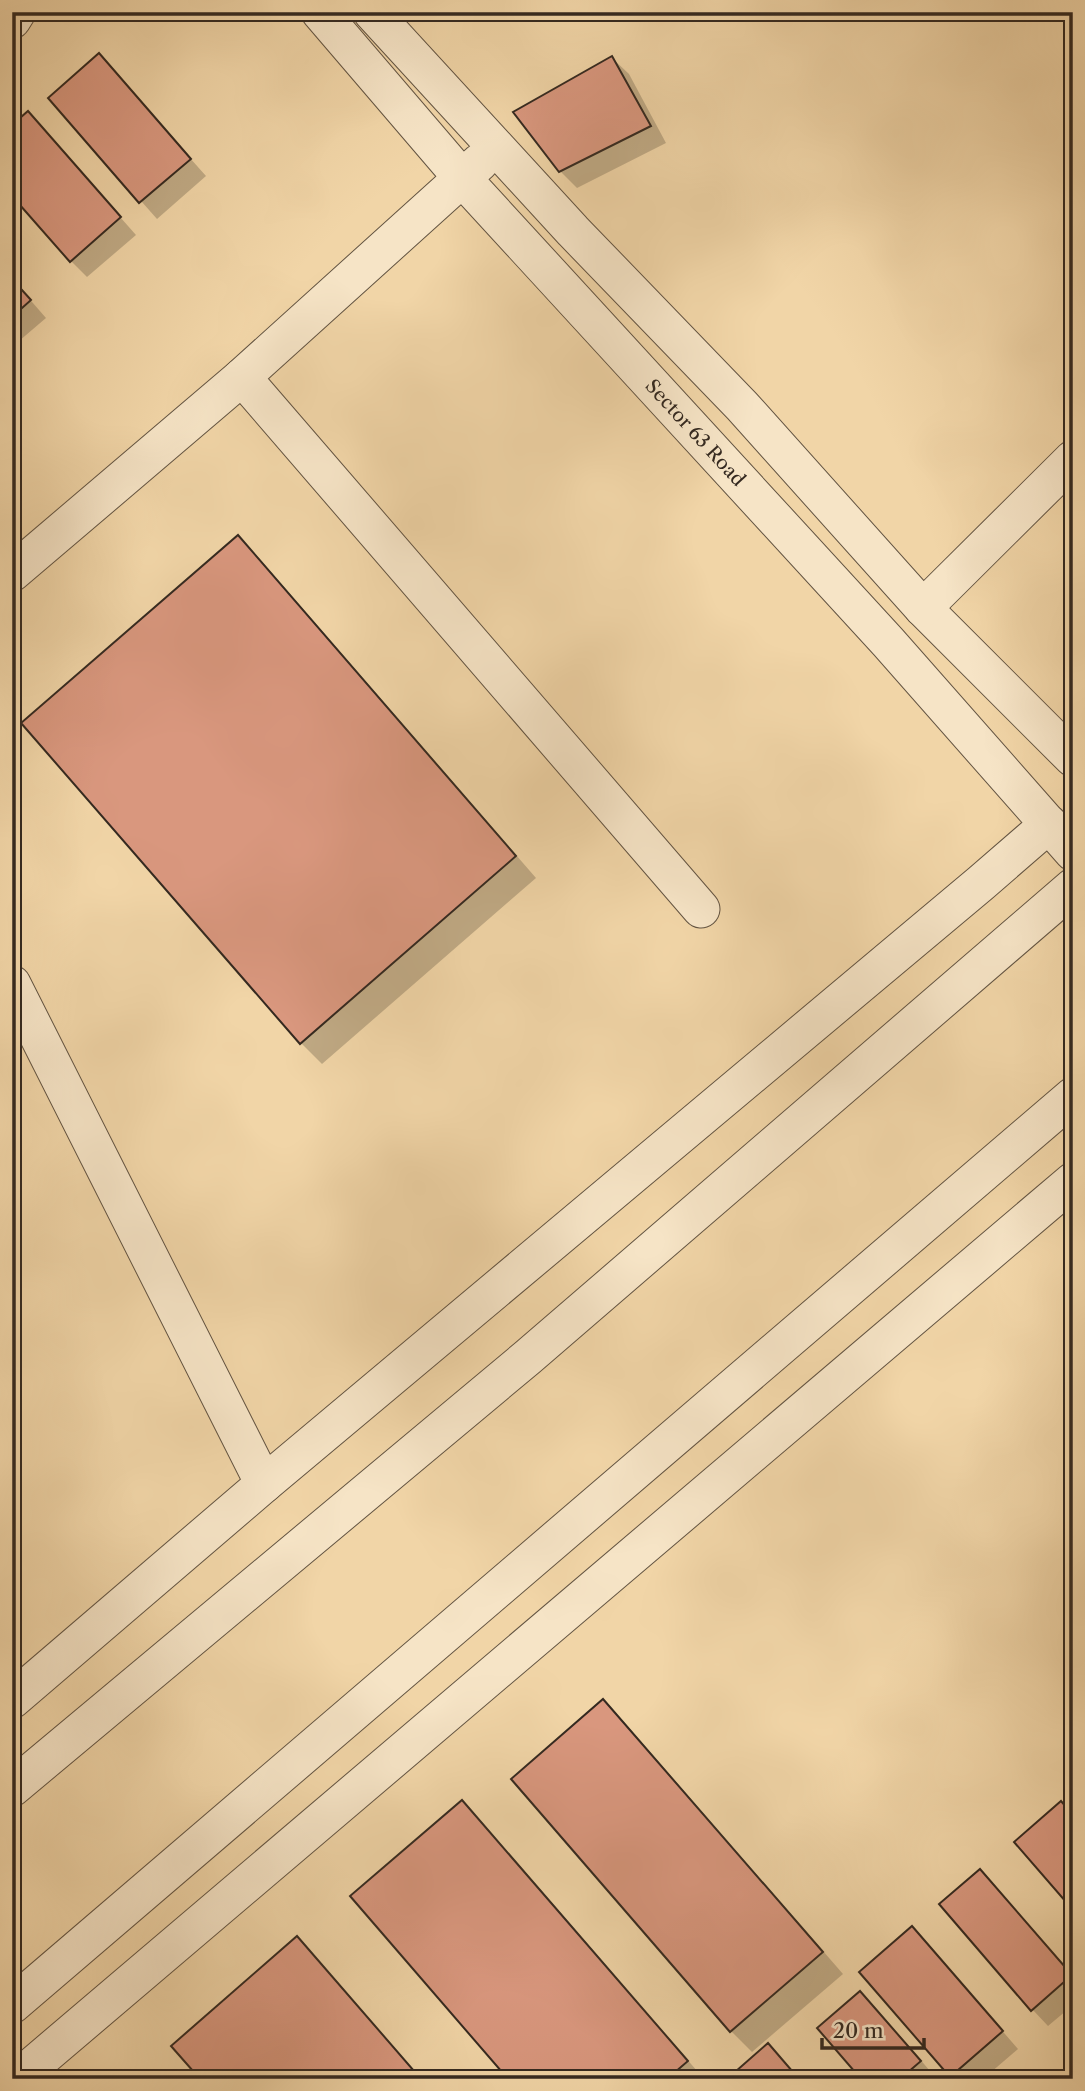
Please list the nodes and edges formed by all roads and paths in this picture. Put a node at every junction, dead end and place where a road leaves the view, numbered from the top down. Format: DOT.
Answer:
graph roads {
  1 [pos="17,12"];
  2 [pos="320,12"];
  3 [pos="372,12"];
  4 [pos="12,20"];
  5 [pos="496,146"];
  6 [pos="463,179"];
  7 [pos="242,377"];
  8 [pos="1073,459"];
  9 [pos="12,573"];
  10 [pos="923,608"];
  11 [pos="1073,758"];
  12 [pos="1049,824"];
  13 [pos="1073,852"];
  14 [pos="1073,887"];
  15 [pos="701,909"];
  16 [pos="12,984"];
  17 [pos="1073,1096"];
  18 [pos="1073,1181"];
  19 [pos="264,1484"];
  20 [pos="12,1700"];
  21 [pos="12,1788"];
  22 [pos="12,2005"];
  23 [pos="17,2079"];
  1 -- 4 [label="street"];
  2 -- 6 [label="street, Sector 63 Road"];
  3 -- 5 [label="street"];
  5 -- 6 [label="street"];
  5 -- 10 [label="street"];
  6 -- 7 [label="street"];
  6 -- 12 [label="street, Sector 63 Road"];
  7 -- 9 [label="street"];
  7 -- 15 [label="street"];
  8 -- 10 [label="street"];
  10 -- 11 [label="street"];
  12 -- 13 [label="street, Sector 63 Road"];
  12 -- 19 [label="street"];
  14 -- 21 [label="street"];
  16 -- 19 [label="street"];
  17 -- 22 [label="street"];
  18 -- 23 [label="street"];
  19 -- 20 [label="street"];
}
